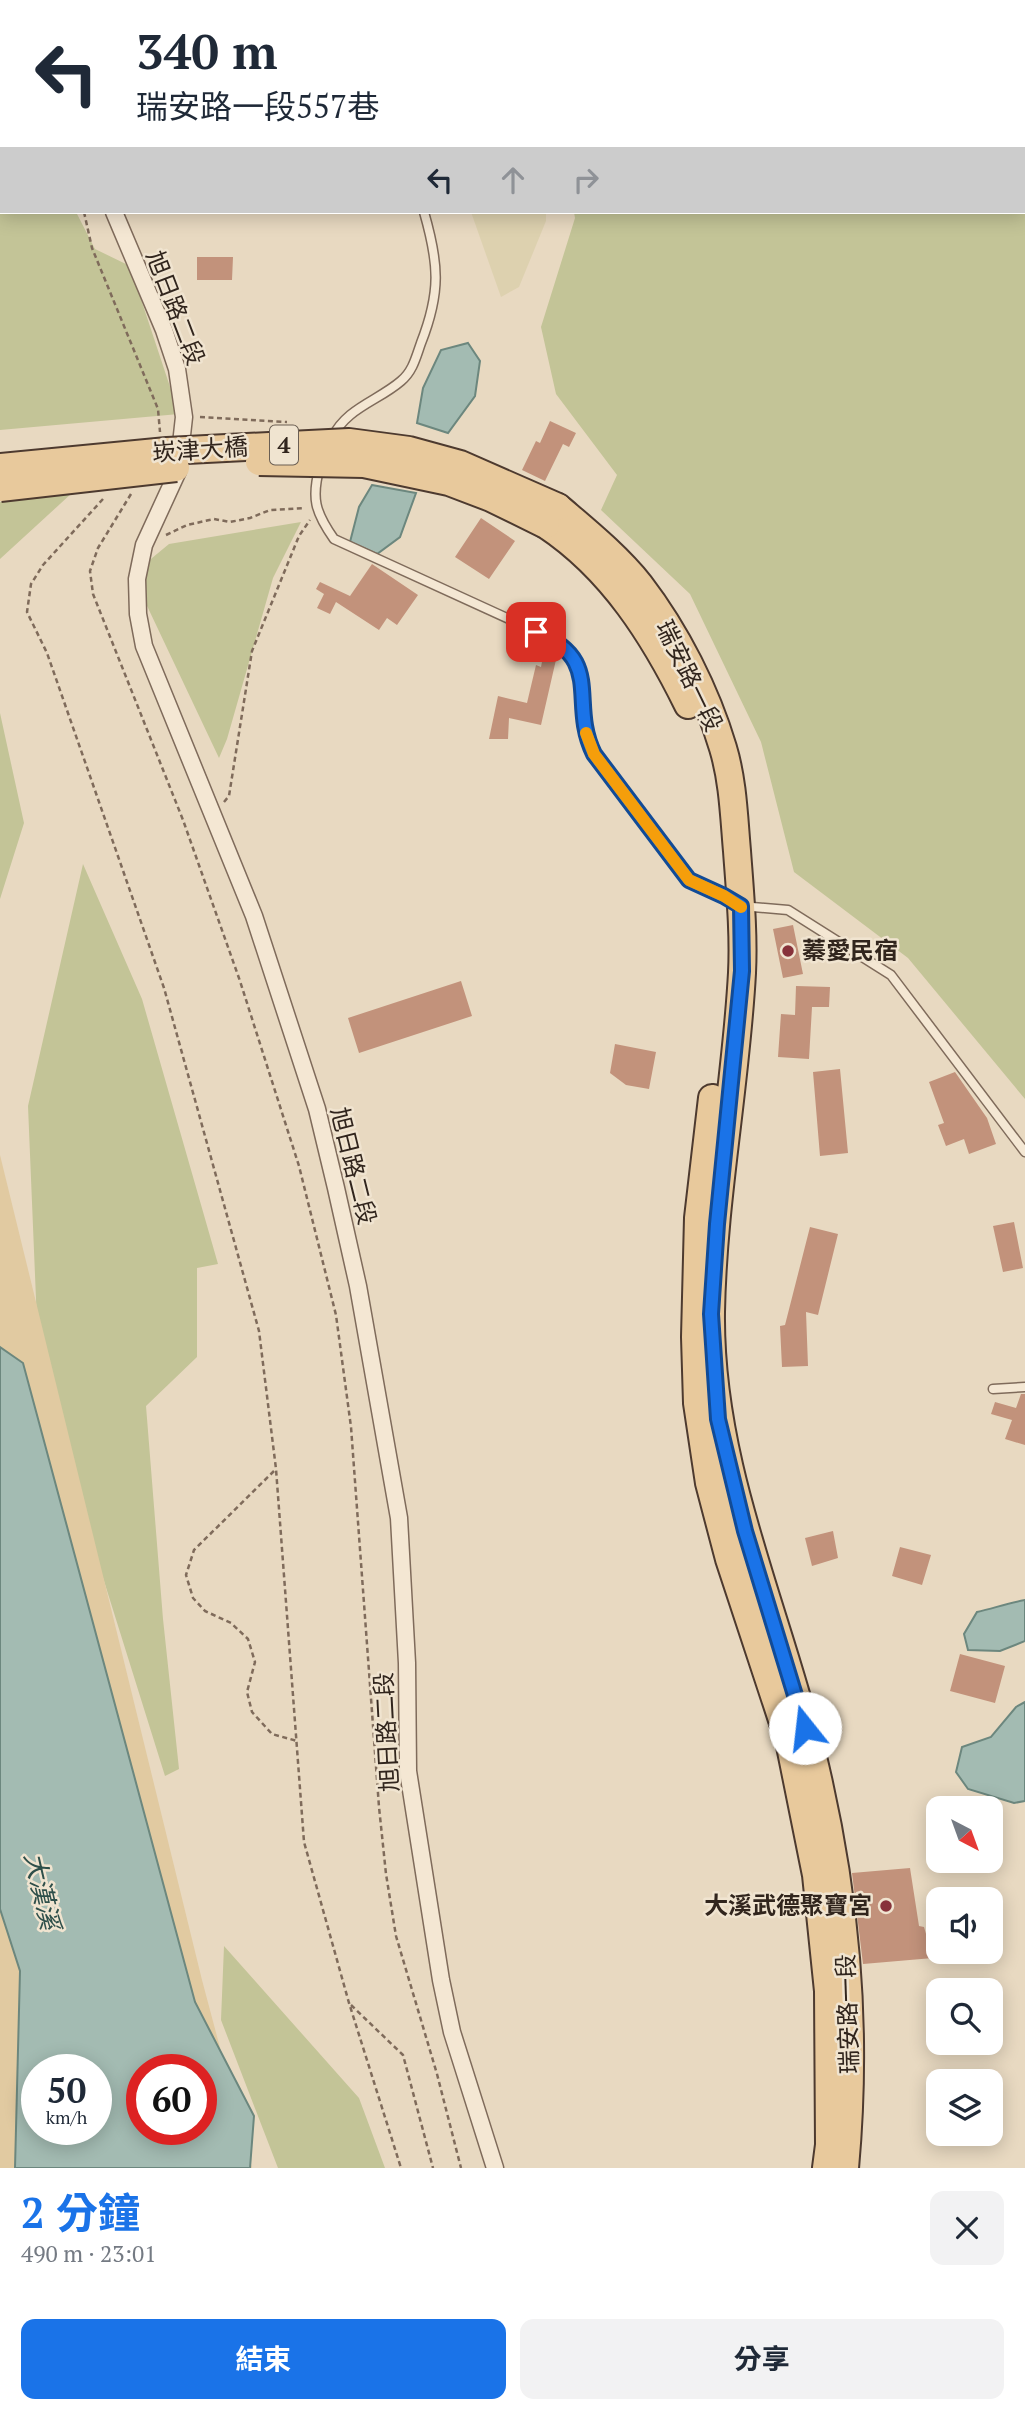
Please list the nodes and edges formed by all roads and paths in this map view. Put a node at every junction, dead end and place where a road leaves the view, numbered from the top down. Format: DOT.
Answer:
graph roads {
  1 [pos="84,214"];
  2 [pos="115,214"];
  3 [pos="426,214"];
  4 [pos="184,417"];
  5 [pos="288,422"];
  6 [pos="160,435"];
  7 [pos="0,467"];
  8 [pos="0,488"];
  9 [pos="133,490"];
  10 [pos="105,498"];
  11 [pos="316,510"];
  12 [pos="552,516"];
  13 [pos="144,545"];
  14 [pos="214,816"];
  15 [pos="732,901"];
  16 [pos="1025,1152"];
  17 [pos="1025,1387"];
  18 [pos="993,1389"];
  19 [pos="276,1469"];
  20 [pos="297,1741"];
  21 [pos="349,2003"];
  22 [pos="401,2168"];
  23 [pos="433,2168"];
  24 [pos="461,2168"];
  25 [pos="495,2168"];
  26 [pos="826,2168"];
  27 [pos="845,2168"];
  1 -- 6 [label="path"];
  2 -- 4 [label="street, 旭日路二段"];
  3 -- 11 [label="lane"];
  4 -- 5 [label="path"];
  4 -- 13 [label="street, 旭日路二段"];
  7 -- 12 [label="main road, 崁津大橋 / 4, bridge"];
  8 -- 12 [label="main road, 崁津大橋 / 4, bridge"];
  9 -- 24 [label="path"];
  10 -- 19 [label="path"];
  11 -- 13 [label="path"];
  11 -- 14 [label="path"];
  11 -- 15 [label="lane"];
  12 -- 15 [label="main road, 瑞安路一段 / 4"];
  13 -- 14 [label="street, 旭日路二段"];
  14 -- 25 [label="street, 旭日路二段"];
  15 -- 16 [label="lane"];
  15 -- 26 [label="main road, 瑞安路一段 / 4"];
  15 -- 27 [label="main road, 瑞安路一段 / 4"];
  17 -- 18 [label="lane"];
  19 -- 20 [label="path"];
  19 -- 20 [label="path"];
  20 -- 21 [label="path"];
  21 -- 22 [label="path"];
  21 -- 23 [label="path"];
}
